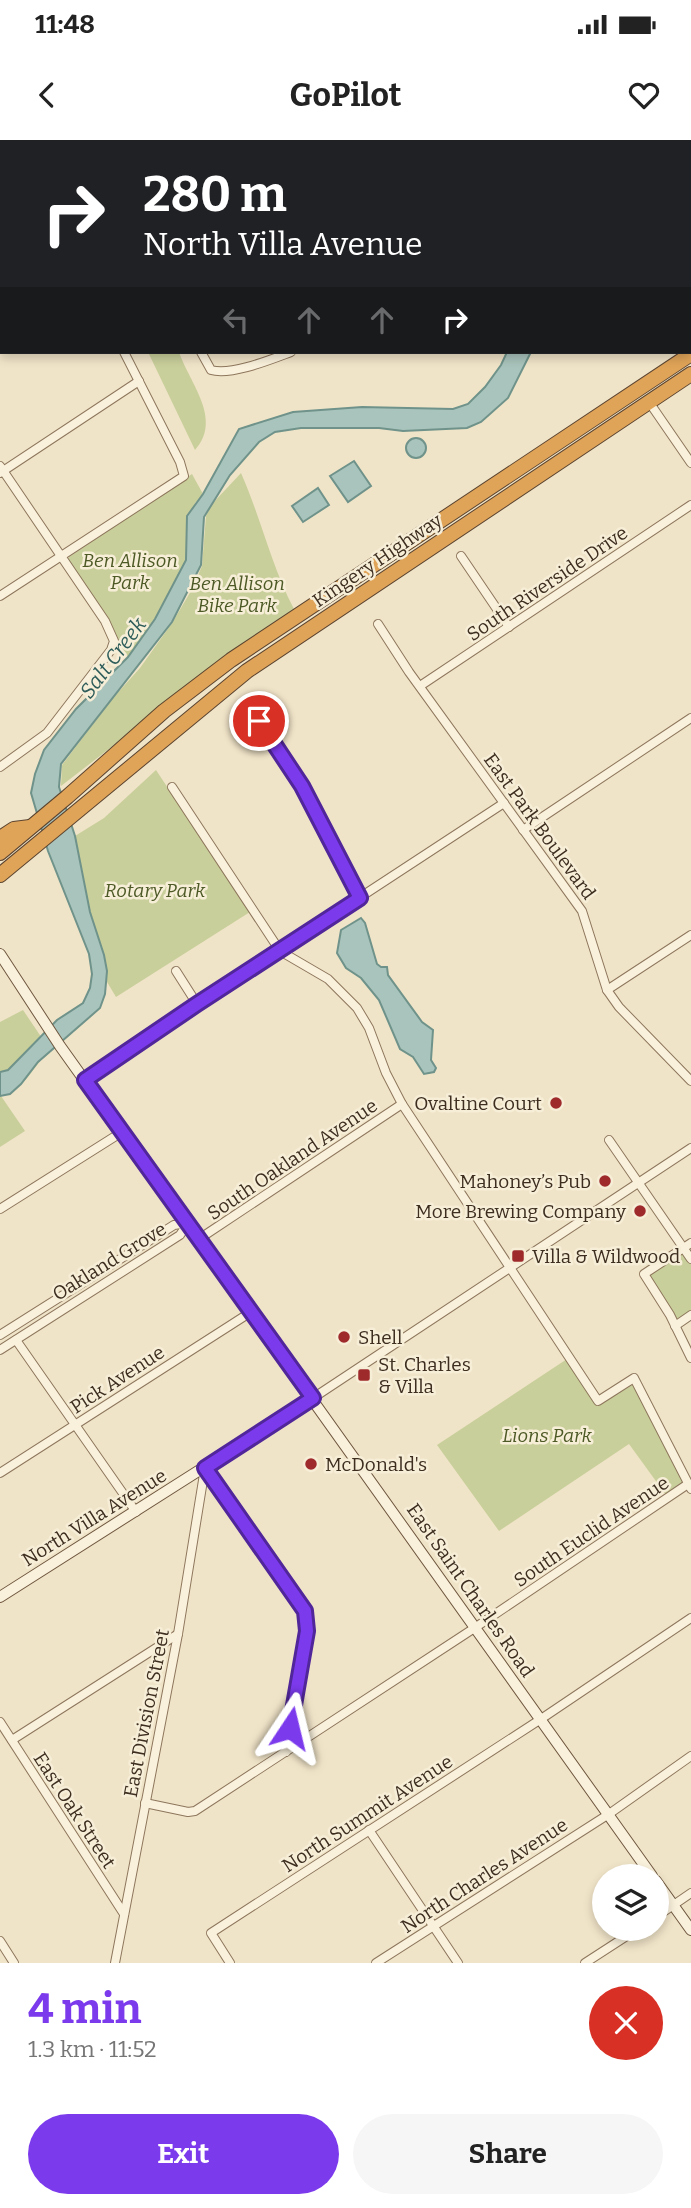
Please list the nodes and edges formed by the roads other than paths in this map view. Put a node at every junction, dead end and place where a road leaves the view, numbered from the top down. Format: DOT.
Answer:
graph roads {
  1 [pos="125,354"];
  2 [pos="202,354"];
  3 [pos="284,354"];
  4 [pos="691,354"];
  5 [pos="691,374"];
  6 [pos="139,381"];
  7 [pos="649,402"];
  8 [pos="691,463"];
  9 [pos="1,470"];
  10 [pos="691,505"];
  11 [pos="61,556"];
  12 [pos="461,556"];
  13 [pos="0,596"];
  14 [pos="378,624"];
  15 [pos="509,626"];
  16 [pos="419,686"];
  17 [pos="254,713"];
  18 [pos="691,718"];
  19 [pos="0,767"];
  20 [pos="172,787"];
  21 [pos="504,803"];
  22 [pos="34,824"];
  23 [pos="523,830"];
  24 [pos="0,838"];
  25 [pos="0,852"];
  26 [pos="1,875"];
  27 [pos="360,898"];
  28 [pos="691,935"];
  29 [pos="280,951"];
  30 [pos="0,954"];
  31 [pos="176,971"];
  32 [pos="607,990"];
  33 [pos="197,1004"];
  34 [pos="85,1080"];
  35 [pos="691,1081"];
  36 [pos="402,1104"];
  37 [pos="122,1132"];
  38 [pos="609,1140"];
  39 [pos="691,1148"];
  40 [pos="640,1182"];
  41 [pos="0,1209"];
  42 [pos="188,1223"];
  43 [pos="199,1239"];
  44 [pos="687,1246"];
  45 [pos="691,1259"];
  46 [pos="510,1267"];
  47 [pos="251,1312"];
  48 [pos="691,1315"];
  49 [pos="675,1326"];
  50 [pos="0,1335"];
  51 [pos="16,1340"];
  52 [pos="0,1350"];
  53 [pos="691,1359"];
  54 [pos="313,1398"];
  55 [pos="76,1424"];
  56 [pos="205,1468"];
  57 [pos="0,1472"];
  58 [pos="690,1487"];
  59 [pos="136,1512"];
  60 [pos="0,1597"];
  61 [pos="691,1618"];
  62 [pos="476,1627"];
  63 [pos="178,1634"];
  64 [pos="541,1719"];
  65 [pos="0,1722"];
  66 [pos="12,1740"];
  67 [pos="286,1752"];
  68 [pos="691,1756"];
  69 [pos="145,1804"];
  70 [pos="609,1814"];
  71 [pos="369,1830"];
  72 [pos="644,1864"];
  73 [pos="691,1893"];
  74 [pos="669,1899"];
  75 [pos="673,1905"];
  76 [pos="669,1908"];
  77 [pos="124,1914"];
  78 [pos="433,1926"];
  79 [pos="691,1930"];
  80 [pos="0,1941"];
  81 [pos="619,1941"];
  82 [pos="14,1963"];
  83 [pos="115,1963"];
  84 [pos="230,1963"];
  85 [pos="376,1963"];
  86 [pos="458,1963"];
  87 [pos="585,1963"];
  1 -- 6 [label="street"];
  2 -- 3 [label="street"];
  4 -- 22 [label="highway, Kingery Highway"];
  5 -- 7 [label="highway, Kingery Highway"];
  6 -- 9 [label="street"];
  6 -- 11 [label="street"];
  7 -- 8 [label="street"];
  7 -- 26 [label="highway, Kingery Highway"];
  9 -- 11 [label="street"];
  10 -- 15 [label="street, South Riverside Drive"];
  11 -- 13 [label="street"];
  11 -- 19 [label="street"];
  12 -- 15 [label="street"];
  14 -- 16 [label="street, East Park Boulevard"];
  15 -- 16 [label="street, South Riverside Drive"];
  16 -- 21 [label="street, East Park Boulevard"];
  17 -- 27 [label="street"];
  18 -- 23 [label="street"];
  20 -- 29 [label="street"];
  21 -- 23 [label="street, East Park Boulevard"];
  21 -- 27 [label="street"];
  22 -- 24 [label="highway"];
  22 -- 25 [label="highway, Kingery Highway"];
  23 -- 32 [label="street, East Park Boulevard"];
  27 -- 29 [label="street"];
  28 -- 32 [label="street"];
  29 -- 33 [label="street"];
  29 -- 36 [label="street"];
  30 -- 34 [label="main road, East Saint Charles Road"];
  31 -- 33 [label="street"];
  32 -- 35 [label="street, East Park Boulevard"];
  33 -- 34 [label="street"];
  34 -- 37 [label="main road, East Saint Charles Road"];
  36 -- 43 [label="street, South Oakland Avenue"];
  36 -- 46 [label="street"];
  37 -- 41 [label="street"];
  37 -- 42 [label="main road, East Saint Charles Road"];
  38 -- 40 [label="street"];
  39 -- 40 [label="street"];
  40 -- 44 [label="street"];
  40 -- 46 [label="street"];
  42 -- 43 [label="main road, East Saint Charles Road"];
  42 -- 50 [label="street, Oakland Grove"];
  42 -- 51 [label="street, Oakland Grove"];
  43 -- 47 [label="main road, East Saint Charles Road"];
  44 -- 45 [label="street"];
  44 -- 49 [label="street"];
  46 -- 54 [label="street"];
  46 -- 58 [label="street"];
  47 -- 54 [label="main road, East Saint Charles Road"];
  47 -- 55 [label="street, Pick Avenue"];
  48 -- 49 [label="street"];
  49 -- 53 [label="street"];
  51 -- 52 [label="street, Oakland Grove"];
  51 -- 55 [label="street"];
  54 -- 56 [label="main road, North Villa Avenue"];
  54 -- 62 [label="main road, East Saint Charles Road"];
  55 -- 57 [label="street, Pick Avenue"];
  55 -- 59 [label="street"];
  56 -- 59 [label="main road, North Villa Avenue"];
  56 -- 63 [label="street, East Division Street"];
  56 -- 67 [label="street"];
  58 -- 62 [label="street, South Euclid Avenue"];
  59 -- 60 [label="main road, North Villa Avenue"];
  61 -- 64 [label="street, North Summit Avenue"];
  62 -- 64 [label="main road, East Saint Charles Road"];
  62 -- 67 [label="street, South Euclid Avenue"];
  63 -- 66 [label="street"];
  63 -- 69 [label="street, East Division Street"];
  64 -- 70 [label="main road, East Saint Charles Road"];
  64 -- 71 [label="street, North Summit Avenue"];
  65 -- 66 [label="street, East Oak Street"];
  66 -- 77 [label="street, East Oak Street"];
  67 -- 69 [label="street, South Euclid Avenue"];
  68 -- 70 [label="street, North Charles Avenue"];
  69 -- 77 [label="street, East Division Street"];
  70 -- 72 [label="main road, East Saint Charles Road"];
  70 -- 78 [label="street, North Charles Avenue"];
  71 -- 78 [label="street"];
  71 -- 84 [label="street, North Summit Avenue"];
  73 -- 75 [label="street"];
  74 -- 75 [label="main road"];
  75 -- 76 [label="street"];
  75 -- 79 [label="main road"];
  77 -- 83 [label="street, East Division Street"];
  78 -- 85 [label="street, North Charles Avenue"];
  78 -- 86 [label="street"];
  80 -- 82 [label="street"];
  81 -- 87 [label="street"];
}
